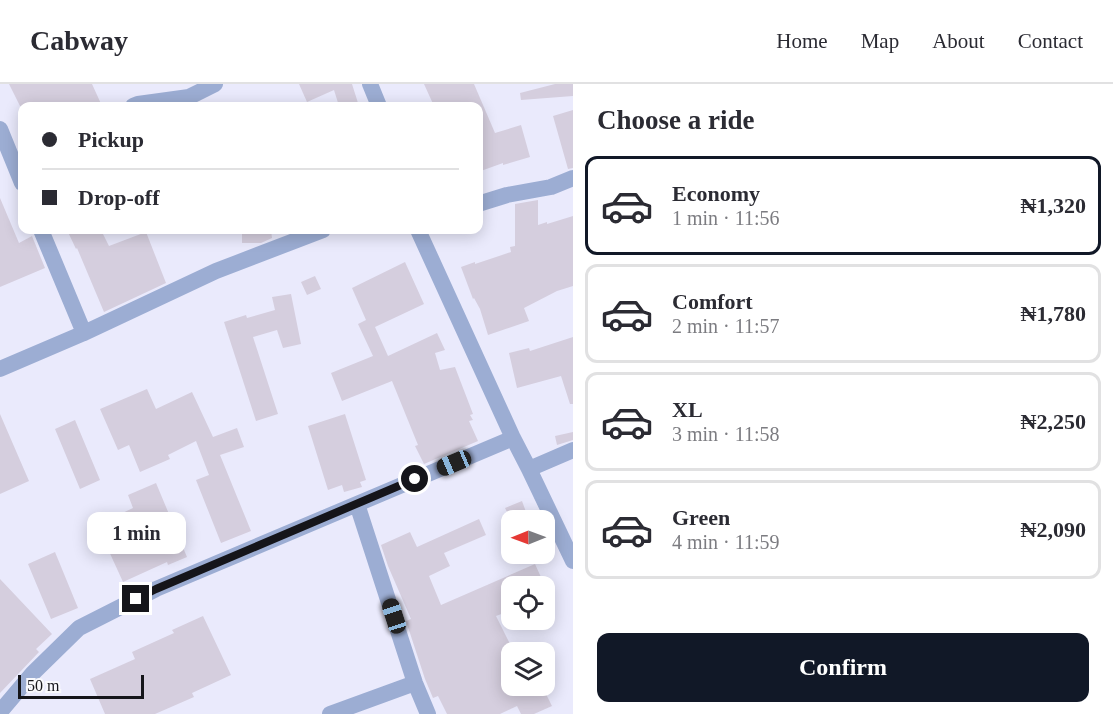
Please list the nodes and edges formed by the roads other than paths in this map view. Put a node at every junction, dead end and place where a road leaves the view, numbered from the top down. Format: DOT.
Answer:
graph roads {
  1 [pos="215,84"];
  2 [pos="370,84"];
  3 [pos="155,102"];
  4 [pos="377,102"];
  5 [pos="0,129"];
  6 [pos="17,155"];
  7 [pos="573,178"];
  8 [pos="483,202"];
  9 [pos="43,234"];
  10 [pos="313,234"];
  11 [pos="420,234"];
  12 [pos="84,333"];
  13 [pos="0,369"];
  14 [pos="513,438"];
  15 [pos="573,450"];
  16 [pos="530,469"];
  17 [pos="357,504"];
  18 [pos="573,561"];
  19 [pos="415,683"];
  20 [pos="2,704"];
  21 [pos="330,714"];
  22 [pos="428,714"];
  1 -- 3 [label="street"];
  2 -- 4 [label="street"];
  5 -- 6 [label="street"];
  7 -- 8 [label="street"];
  9 -- 12 [label="street"];
  10 -- 12 [label="street"];
  11 -- 14 [label="street"];
  12 -- 13 [label="street"];
  14 -- 16 [label="street"];
  14 -- 17 [label="street"];
  15 -- 16 [label="street"];
  16 -- 18 [label="street"];
  17 -- 19 [label="street"];
  17 -- 20 [label="street"];
  19 -- 21 [label="street"];
  19 -- 22 [label="street"];
}
